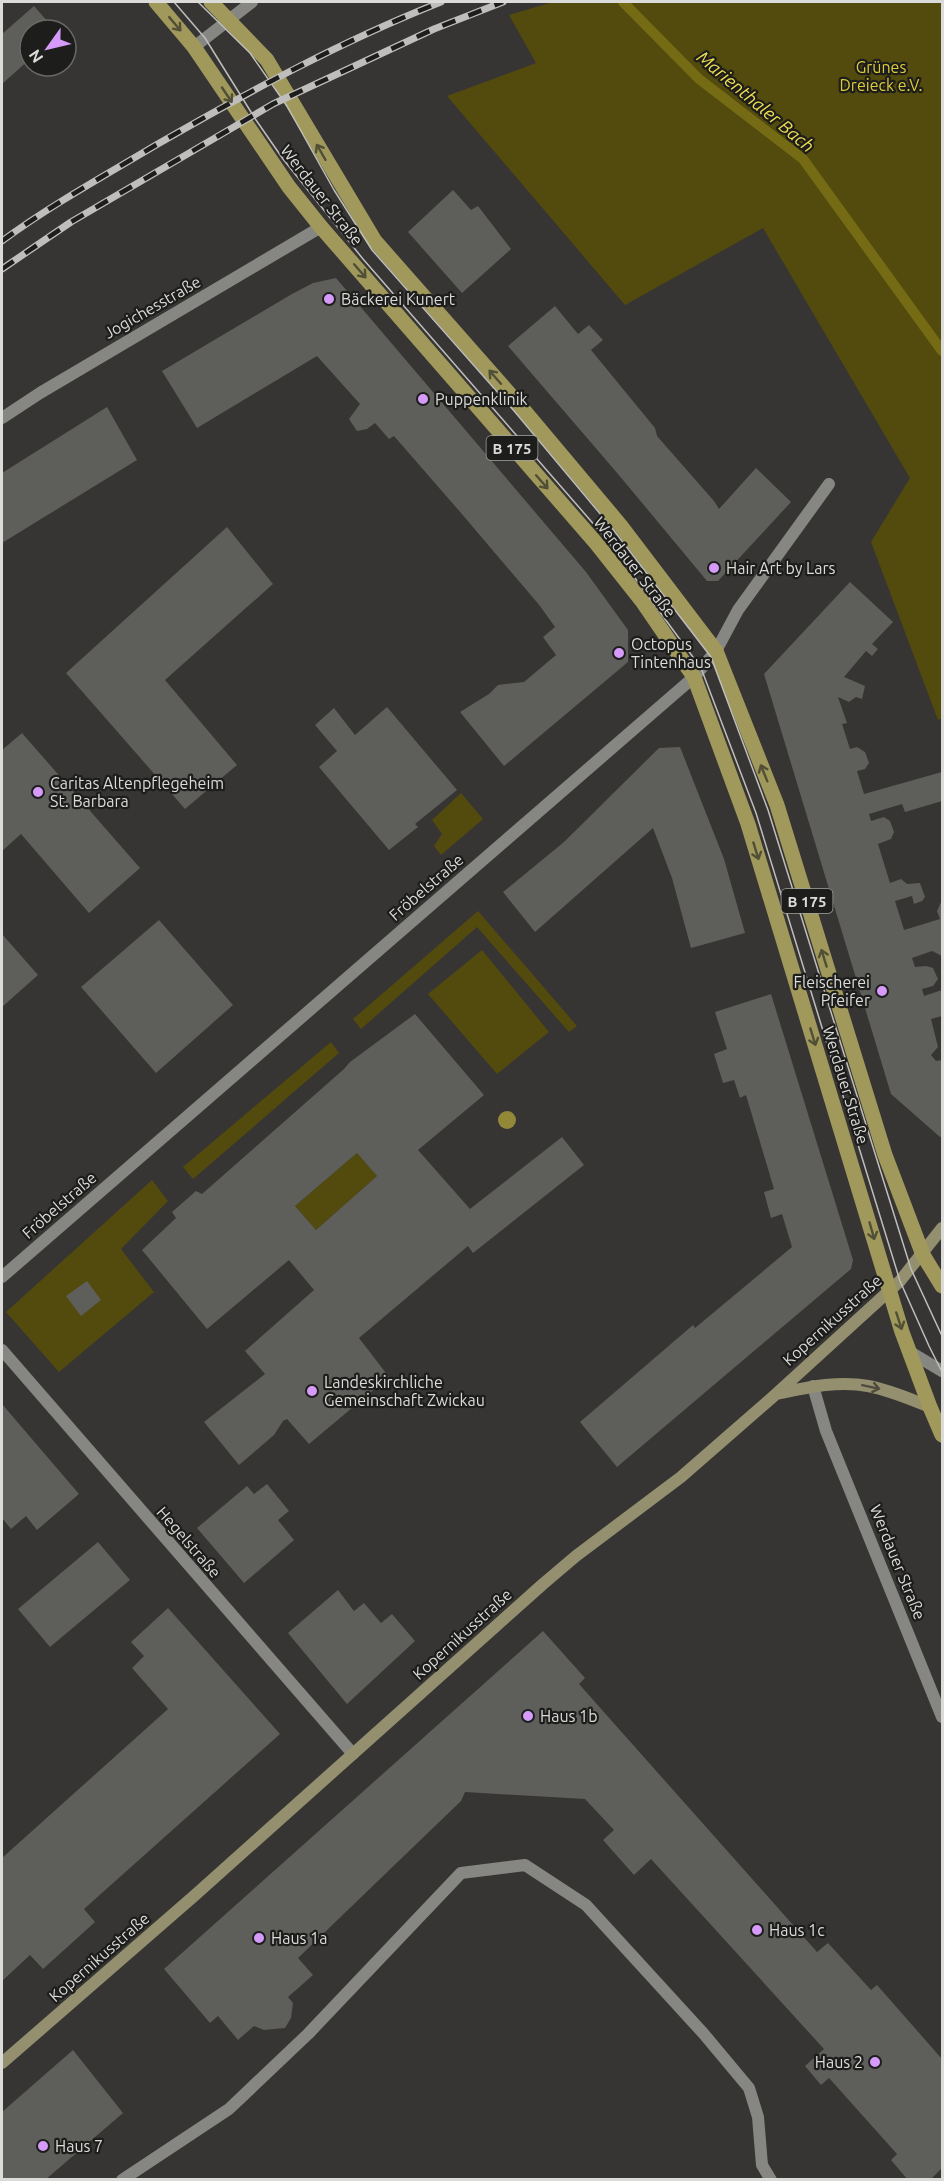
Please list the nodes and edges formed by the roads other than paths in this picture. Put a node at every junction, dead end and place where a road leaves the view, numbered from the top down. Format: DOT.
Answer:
graph roads {
  1 [pos="156,2"];
  2 [pos="211,2"];
  3 [pos="252,2"];
  4 [pos="230,21"];
  5 [pos="194,46"];
  6 [pos="321,227"];
  7 [pos="2,418"];
  8 [pos="829,484"];
  9 [pos="716,651"];
  10 [pos="694,677"];
  11 [pos="942,1228"];
  12 [pos="923,1255"];
  13 [pos="2,1277"];
  14 [pos="942,1286"];
  15 [pos="889,1290"];
  16 [pos="2,1350"];
  17 [pos="910,1352"];
  18 [pos="942,1371"];
  19 [pos="813,1386"];
  20 [pos="775,1395"];
  21 [pos="930,1407"];
  22 [pos="942,1435"];
  23 [pos="942,1717"];
  24 [pos="353,1754"];
  25 [pos="2,2063"];
  26 [pos="122,2180"];
  27 [pos="771,2180"];
  1 -- 5 [label="main road, Werdauer Straße / B 175, one-way"];
  2 -- 4 [label="main road, Werdauer Straße / B 175"];
  3 -- 4 [label="street"];
  4 -- 5 [label="street"];
  9 -- 4 [label="main road, Werdauer Straße / B 175, one-way"];
  5 -- 6 [label="main road, Werdauer Straße / B 175, one-way"];
  6 -- 7 [label="street, Jogichesstraße"];
  6 -- 10 [label="main road, Werdauer Straße / B 175, one-way"];
  8 -- 9 [label="street, Fröbelstraße"];
  9 -- 10 [label="street, Fröbelstraße"];
  12 -- 9 [label="main road, Werdauer Straße / B 175, one-way"];
  10 -- 13 [label="street, Fröbelstraße"];
  10 -- 15 [label="main road, Werdauer Straße / B 175, one-way"];
  11 -- 12 [label="street, Kopernikusstraße"];
  12 -- 14 [label="main road, Werdauer Straße / B 175"];
  12 -- 15 [label="street, Kopernikusstraße"];
  15 -- 17 [label="main road, Werdauer Straße / B 175, one-way"];
  15 -- 20 [label="street, Kopernikusstraße"];
  16 -- 24 [label="street, Hegelstraße"];
  17 -- 18 [label="street"];
  17 -- 21 [label="main road, Werdauer Straße / B 175"];
  19 -- 20 [label="street"];
  19 -- 21 [label="street, one-way"];
  19 -- 23 [label="street, Werdauer Straße"];
  20 -- 24 [label="street, Kopernikusstraße"];
  21 -- 22 [label="main road, Werdauer Straße / B 175"];
  24 -- 25 [label="street, Kopernikusstraße"];
  26 -- 27 [label="street"];
}
